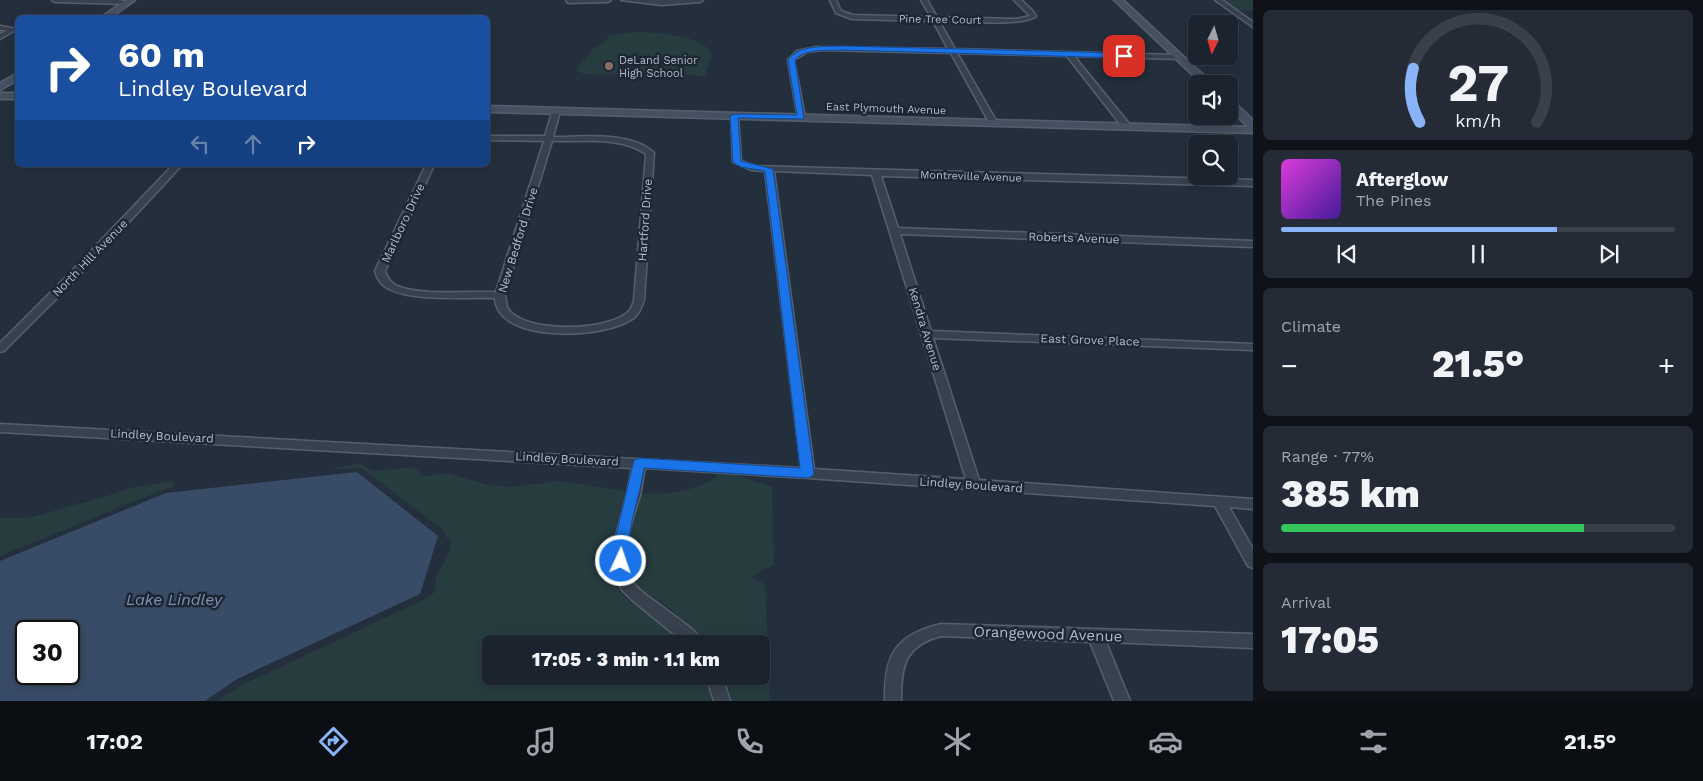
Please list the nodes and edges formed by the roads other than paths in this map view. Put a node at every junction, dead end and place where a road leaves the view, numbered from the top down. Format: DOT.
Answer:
graph roads {
  1 [pos="55,0"];
  2 [pos="608,0"];
  3 [pos="624,0"];
  4 [pos="700,0"];
  5 [pos="832,0"];
  6 [pos="924,0"];
  7 [pos="1017,0"];
  8 [pos="1118,0"];
  9 [pos="1218,0"];
  10 [pos="129,1"];
  11 [pos="568,1"];
  12 [pos="108,15"];
  13 [pos="934,19"];
  14 [pos="1253,25"];
  15 [pos="0,28"];
  16 [pos="0,37"];
  17 [pos="954,51"];
  18 [pos="1069,54"];
  19 [pos="1179,57"];
  20 [pos="1198,75"];
  21 [pos="15,78"];
  22 [pos="0,87"];
  23 [pos="0,96"];
  24 [pos="15,96"];
  25 [pos="490,109"];
  26 [pos="556,111"];
  27 [pos="1238,112"];
  28 [pos="734,116"];
  29 [pos="801,117"];
  30 [pos="994,124"];
  31 [pos="1253,126"];
  32 [pos="1127,127"];
  33 [pos="1253,130"];
  34 [pos="490,138"];
  35 [pos="549,138"];
  36 [pos="176,167"];
  37 [pos="429,167"];
  38 [pos="769,169"];
  39 [pos="876,173"];
  40 [pos="1253,183"];
  41 [pos="895,231"];
  42 [pos="1253,244"];
  43 [pos="500,295"];
  44 [pos="559,328"];
  45 [pos="926,334"];
  46 [pos="1253,347"];
  47 [pos="0,349"];
  48 [pos="0,428"];
  49 [pos="639,463"];
  50 [pos="808,473"];
  51 [pos="974,485"];
  52 [pos="1220,503"];
  53 [pos="1253,504"];
  54 [pos="1253,562"];
  55 [pos="688,635"];
  56 [pos="1095,635"];
  57 [pos="1253,641"];
  58 [pos="717,685"];
  59 [pos="722,701"];
  60 [pos="893,701"];
  61 [pos="1122,701"];
  1 -- 10 [label="street"];
  2 -- 11 [label="street"];
  3 -- 4 [label="street"];
  5 -- 13 [label="street, Pine Tree Court"];
  6 -- 13 [label="street"];
  7 -- 13 [label="street, Pine Tree Court"];
  8 -- 19 [label="main road"];
  9 -- 14 [label="street"];
  10 -- 12 [label="main road"];
  13 -- 17 [label="street"];
  15 -- 16 [label="street"];
  17 -- 18 [label="street"];
  17 -- 29 [label="street"];
  17 -- 30 [label="street"];
  18 -- 19 [label="street"];
  18 -- 32 [label="street"];
  19 -- 20 [label="main road"];
  21 -- 22 [label="main road"];
  23 -- 24 [label="main road"];
  25 -- 26 [label="main road, East Plymouth Avenue"];
  26 -- 28 [label="main road, East Plymouth Avenue"];
  26 -- 35 [label="street, New Bedford Drive"];
  27 -- 31 [label="main road"];
  28 -- 29 [label="main road, East Plymouth Avenue"];
  28 -- 38 [label="street, Montreville Avenue"];
  29 -- 30 [label="main road, East Plymouth Avenue"];
  30 -- 32 [label="main road, East Plymouth Avenue"];
  32 -- 33 [label="main road, East Plymouth Avenue"];
  34 -- 35 [label="street"];
  35 -- 43 [label="street, New Bedford Drive"];
  35 -- 44 [label="street, Hartford Drive"];
  36 -- 47 [label="street, North Hill Avenue"];
  37 -- 43 [label="street, Marlboro Drive"];
  38 -- 39 [label="street, Montreville Avenue"];
  38 -- 50 [label="street"];
  39 -- 40 [label="street, Montreville Avenue"];
  39 -- 41 [label="street, Kendra Avenue"];
  41 -- 42 [label="street, Roberts Avenue"];
  41 -- 45 [label="street, Kendra Avenue"];
  43 -- 44 [label="street, New Bedford Drive"];
  45 -- 46 [label="street, East Grove Place"];
  45 -- 51 [label="street, Kendra Avenue"];
  48 -- 49 [label="street, Lindley Boulevard"];
  49 -- 50 [label="street, Lindley Boulevard"];
  49 -- 55 [label="street"];
  50 -- 51 [label="street, Lindley Boulevard"];
  51 -- 52 [label="street, Lindley Boulevard"];
  52 -- 53 [label="street, Lindley Boulevard"];
  52 -- 54 [label="street"];
  56 -- 57 [label="street, Orangewood Avenue"];
  56 -- 60 [label="street, Orangewood Avenue"];
  56 -- 61 [label="street"];
  58 -- 59 [label="street"];
}
